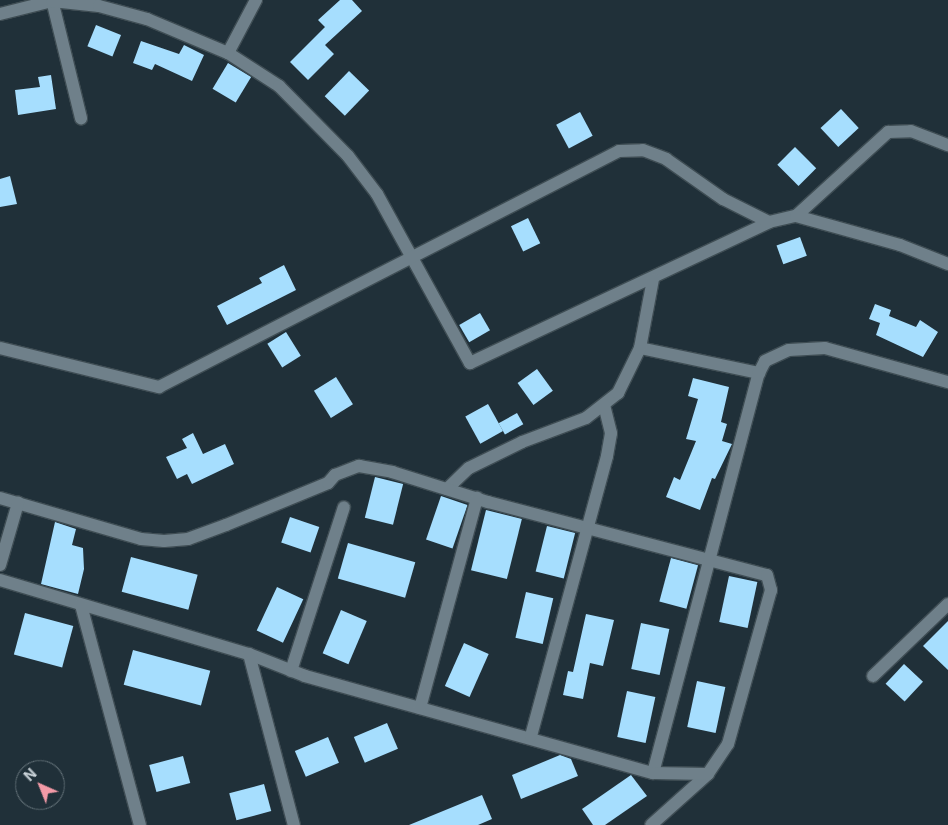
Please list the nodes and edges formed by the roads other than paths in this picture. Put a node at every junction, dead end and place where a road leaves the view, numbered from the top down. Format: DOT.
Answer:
graph roads {
  1 [pos="256,0"];
  2 [pos="52,1"];
  3 [pos="0,14"];
  4 [pos="228,53"];
  5 [pos="81,118"];
  6 [pos="948,145"];
  7 [pos="796,216"];
  8 [pos="769,222"];
  9 [pos="409,257"];
  10 [pos="948,264"];
  11 [pos="653,279"];
  12 [pos="0,348"];
  13 [pos="640,348"];
  14 [pos="759,373"];
  15 [pos="948,382"];
  16 [pos="604,405"];
  17 [pos="447,489"];
  18 [pos="0,498"];
  19 [pos="477,498"];
  20 [pos="18,503"];
  21 [pos="344,507"];
  22 [pos="589,527"];
  23 [pos="711,561"];
  24 [pos="0,565"];
  25 [pos="0,580"];
  26 [pos="948,604"];
  27 [pos="81,605"];
  28 [pos="249,654"];
  29 [pos="291,671"];
  30 [pos="873,676"];
  31 [pos="420,708"];
  32 [pos="531,736"];
  33 [pos="654,773"];
  34 [pos="708,774"];
  35 [pos="140,825"];
  36 [pos="294,825"];
  37 [pos="651,825"];
  1 -- 4 [label="street"];
  2 -- 3 [label="street"];
  2 -- 4 [label="street"];
  2 -- 5 [label="street"];
  4 -- 9 [label="street"];
  6 -- 7 [label="street"];
  7 -- 8 [label="street"];
  7 -- 10 [label="street"];
  8 -- 9 [label="street"];
  8 -- 11 [label="street"];
  9 -- 11 [label="street"];
  9 -- 12 [label="street"];
  11 -- 13 [label="street"];
  13 -- 14 [label="street"];
  13 -- 16 [label="street"];
  14 -- 15 [label="street"];
  14 -- 23 [label="street"];
  16 -- 17 [label="street"];
  16 -- 22 [label="street"];
  17 -- 19 [label="street"];
  17 -- 20 [label="street"];
  18 -- 20 [label="street"];
  19 -- 22 [label="street"];
  19 -- 31 [label="street"];
  20 -- 24 [label="street"];
  21 -- 29 [label="street"];
  22 -- 23 [label="street"];
  22 -- 32 [label="street"];
  23 -- 33 [label="street"];
  23 -- 34 [label="street"];
  25 -- 27 [label="street"];
  26 -- 30 [label="street"];
  27 -- 28 [label="street"];
  27 -- 35 [label="street"];
  28 -- 29 [label="street"];
  28 -- 36 [label="street"];
  29 -- 31 [label="street"];
  31 -- 32 [label="street"];
  32 -- 33 [label="street"];
  33 -- 34 [label="street"];
  34 -- 37 [label="street"];
}
